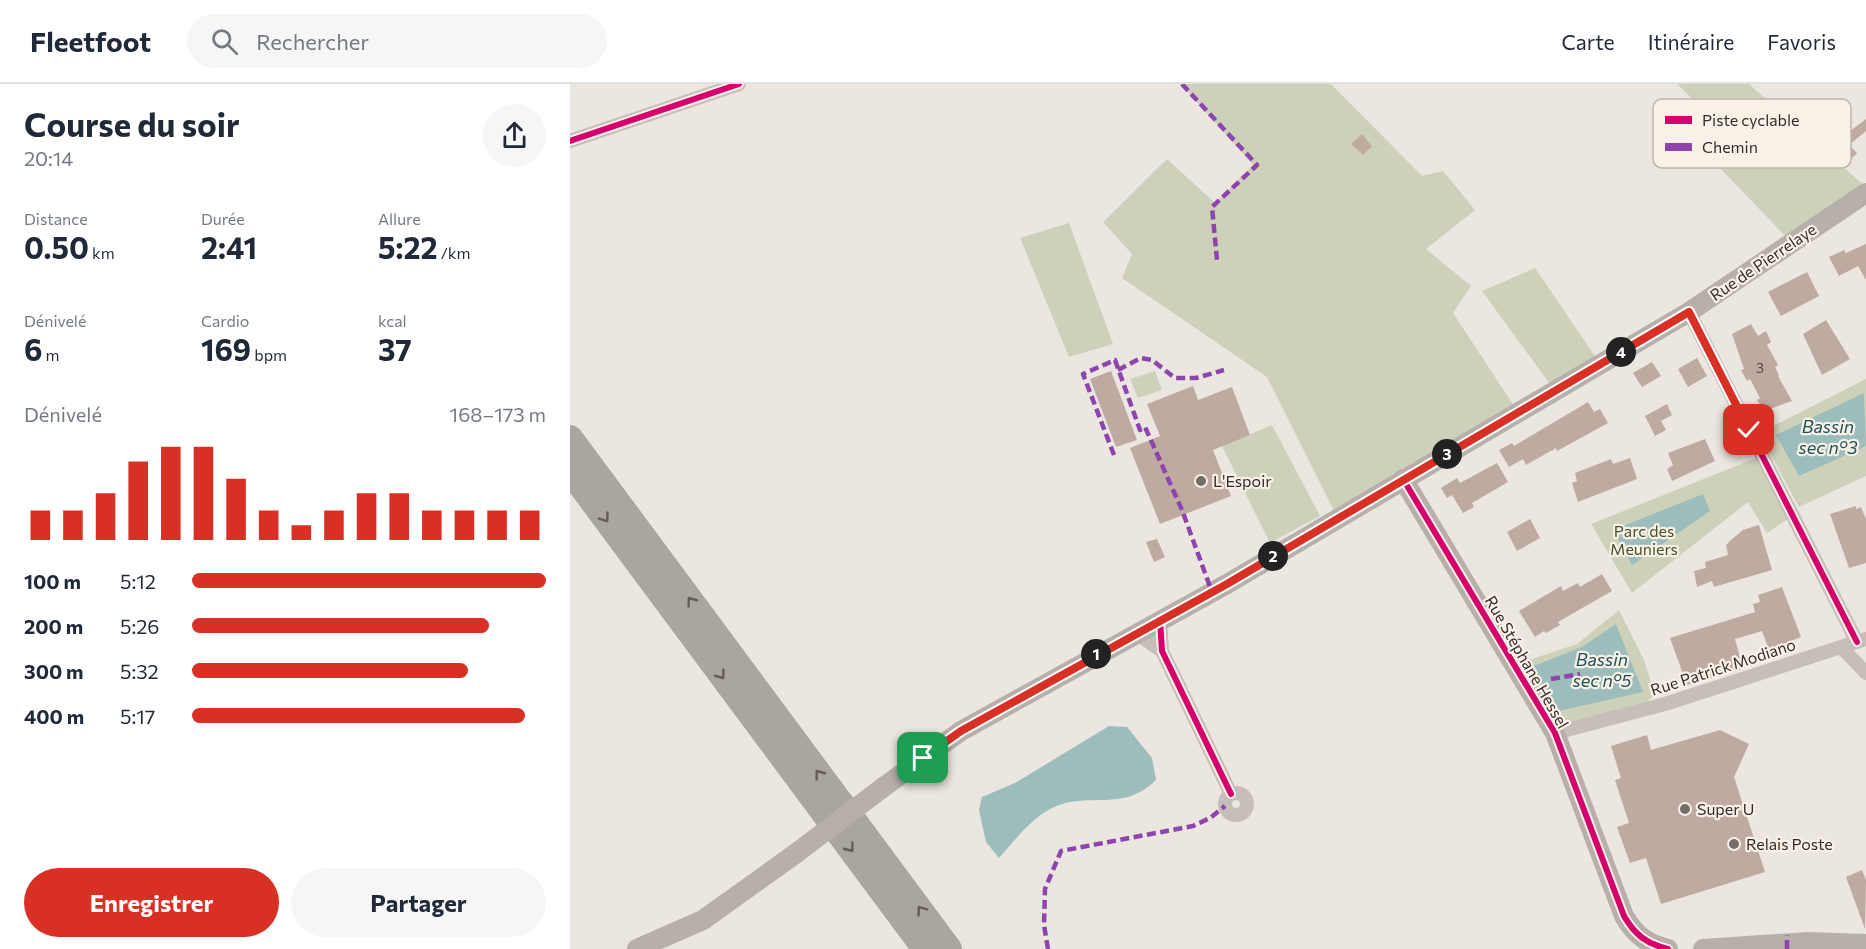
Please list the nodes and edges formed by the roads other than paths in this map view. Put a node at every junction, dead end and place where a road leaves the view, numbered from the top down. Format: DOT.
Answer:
graph roads {
  1 [pos="739,84"];
  2 [pos="570,141"];
  3 [pos="1866,193"];
  4 [pos="1689,312"];
  5 [pos="570,438"];
  6 [pos="570,471"];
  7 [pos="1403,479"];
  8 [pos="1160,620"];
  9 [pos="1136,633"];
  10 [pos="1861,641"];
  11 [pos="1841,647"];
  12 [pos="1162,651"];
  13 [pos="1866,673"];
  14 [pos="1555,733"];
  15 [pos="1231,794"];
  16 [pos="1866,944"];
  17 [pos="637,949"];
  18 [pos="925,949"];
  19 [pos="949,949"];
  20 [pos="1668,949"];
  21 [pos="1703,949"];
  1 -- 2 [label="street"];
  3 -- 4 [label="main road, Rue de Pierrelaye"];
  4 -- 7 [label="main road, Rue de Pierrelaye"];
  4 -- 10 [label="street"];
  19 -- 5 [label="highway, one-way"];
  6 -- 18 [label="highway, one-way"];
  7 -- 8 [label="main road, Rue de Pierrelaye"];
  7 -- 14 [label="main road, Rue Stéphane Hessel"];
  8 -- 9 [label="main road, Rue de Pierrelaye"];
  8 -- 12 [label="street"];
  9 -- 12 [label="street"];
  9 -- 17 [label="main road, Rue de Pierrelaye, bridge"];
  10 -- 11 [label="street, Rue Patrick Modiano"];
  11 -- 13 [label="street"];
  11 -- 14 [label="street, Rue Patrick Modiano"];
  12 -- 15 [label="street"];
  14 -- 20 [label="main road, Rue Stéphane Hessel"];
  16 -- 21 [label="main road"];
}
